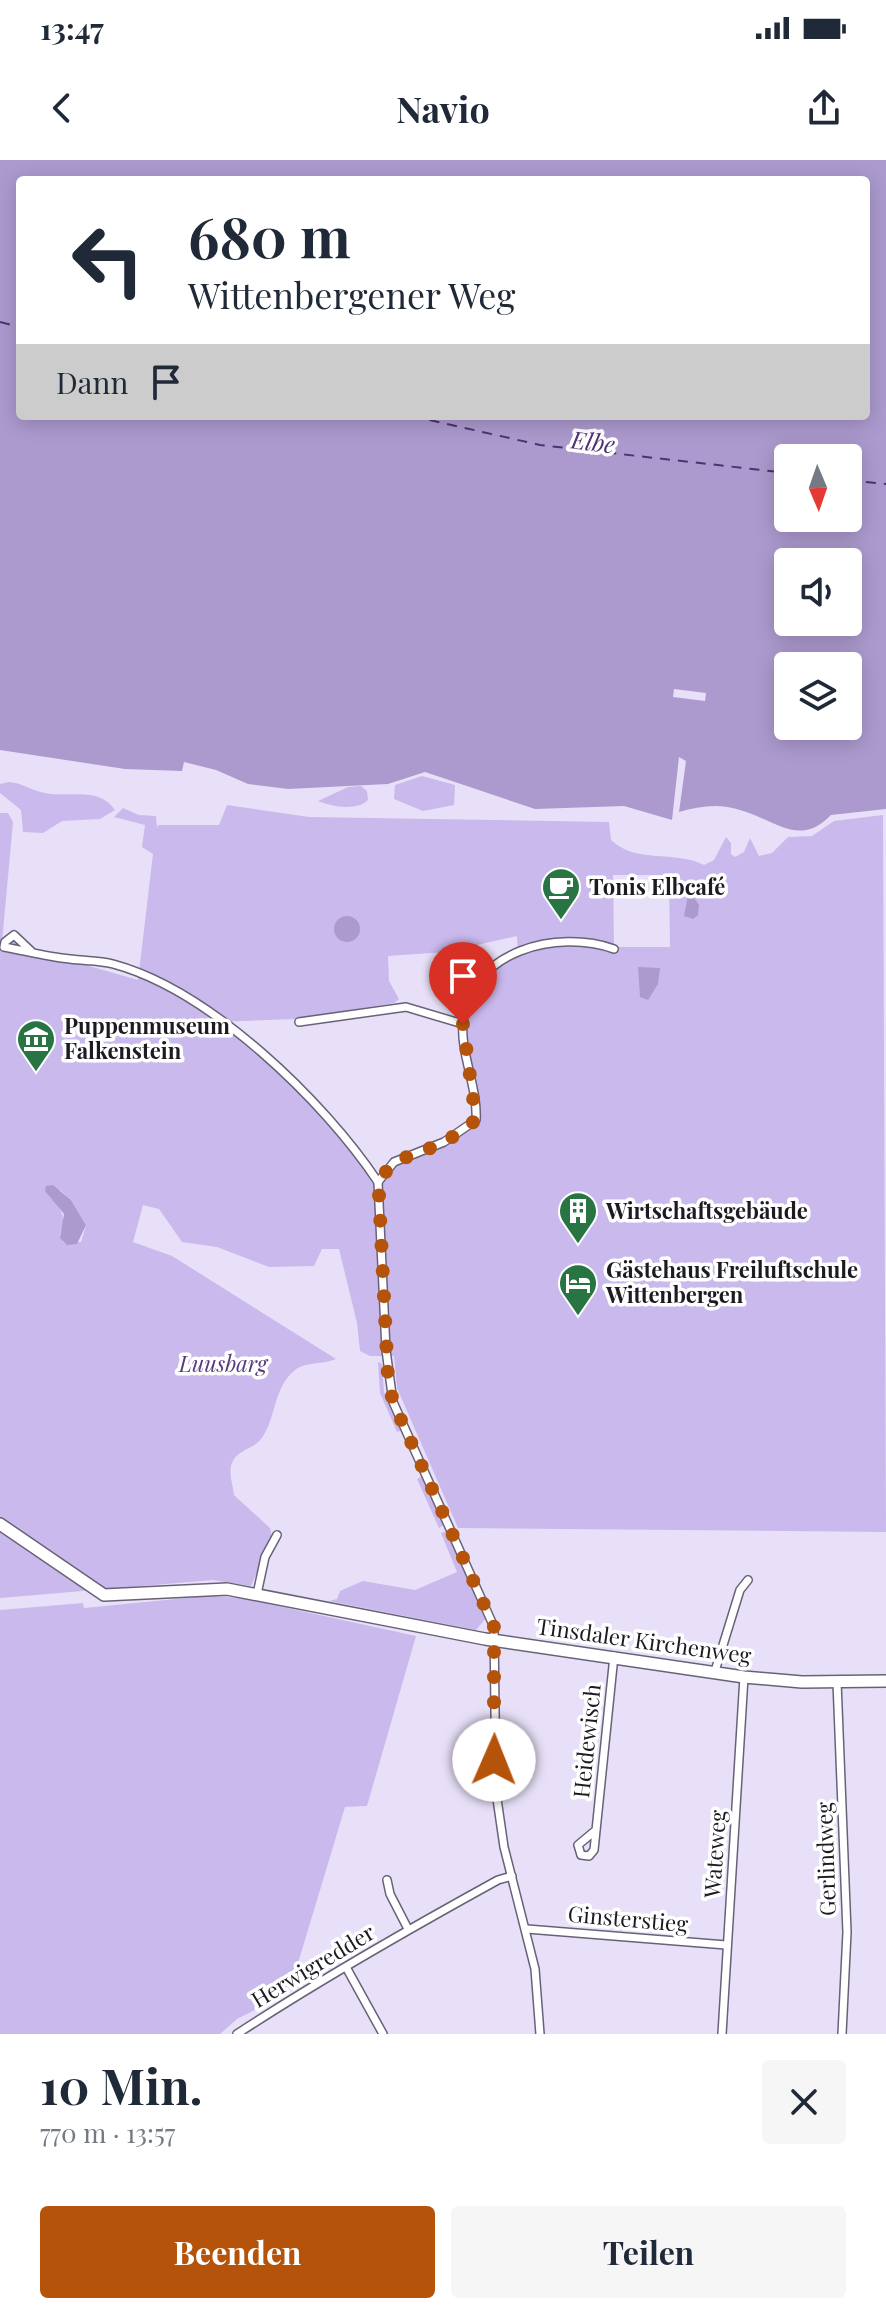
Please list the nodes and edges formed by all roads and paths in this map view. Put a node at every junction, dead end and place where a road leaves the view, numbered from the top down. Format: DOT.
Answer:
graph roads {
  1 [pos="614,949"];
  2 [pos="32,952"];
  3 [pos="299,1022"];
  4 [pos="463,1024"];
  5 [pos="378,1182"];
  6 [pos="0,1524"];
  7 [pos="277,1535"];
  8 [pos="748,1580"];
  9 [pos="257,1594"];
  10 [pos="496,1639"];
  11 [pos="614,1656"];
  12 [pos="715,1671"];
  13 [pos="744,1677"];
  14 [pos="886,1681"];
  15 [pos="837,1682"];
  16 [pos="596,1830"];
  17 [pos="512,1876"];
  18 [pos="387,1880"];
  19 [pos="408,1929"];
  20 [pos="527,1929"];
  21 [pos="726,1945"];
  22 [pos="346,1967"];
  23 [pos="248,2031"];
  24 [pos="237,2034"];
  25 [pos="383,2034"];
  26 [pos="540,2034"];
  27 [pos="722,2034"];
  28 [pos="842,2034"];
  1 -- 4 [label="street"];
  2 -- 5 [label="street"];
  3 -- 4 [label="street"];
  4 -- 5 [label="street"];
  5 -- 10 [label="street"];
  6 -- 9 [label="street, Tinsdaler Kirchenweg"];
  7 -- 9 [label="street"];
  8 -- 12 [label="street"];
  9 -- 10 [label="street, Tinsdaler Kirchenweg"];
  10 -- 11 [label="street, Tinsdaler Kirchenweg"];
  10 -- 17 [label="street"];
  11 -- 12 [label="street, Tinsdaler Kirchenweg"];
  11 -- 16 [label="street, Heidewisch"];
  12 -- 13 [label="street, Tinsdaler Kirchenweg"];
  13 -- 15 [label="street, Tinsdaler Kirchenweg"];
  13 -- 21 [label="street, Wateweg"];
  14 -- 15 [label="street, Tinsdaler Kirchenweg"];
  15 -- 28 [label="street, Gerlindweg"];
  17 -- 19 [label="street, Herwigredder"];
  17 -- 20 [label="street"];
  18 -- 19 [label="street, Herwigredder"];
  19 -- 22 [label="street, Herwigredder"];
  20 -- 21 [label="street, Ginsterstieg"];
  20 -- 26 [label="street"];
  21 -- 27 [label="street, Wateweg"];
  22 -- 23 [label="street, Herwigredder"];
  22 -- 25 [label="street"];
  23 -- 24 [label="street, Herwigredder"];
}
